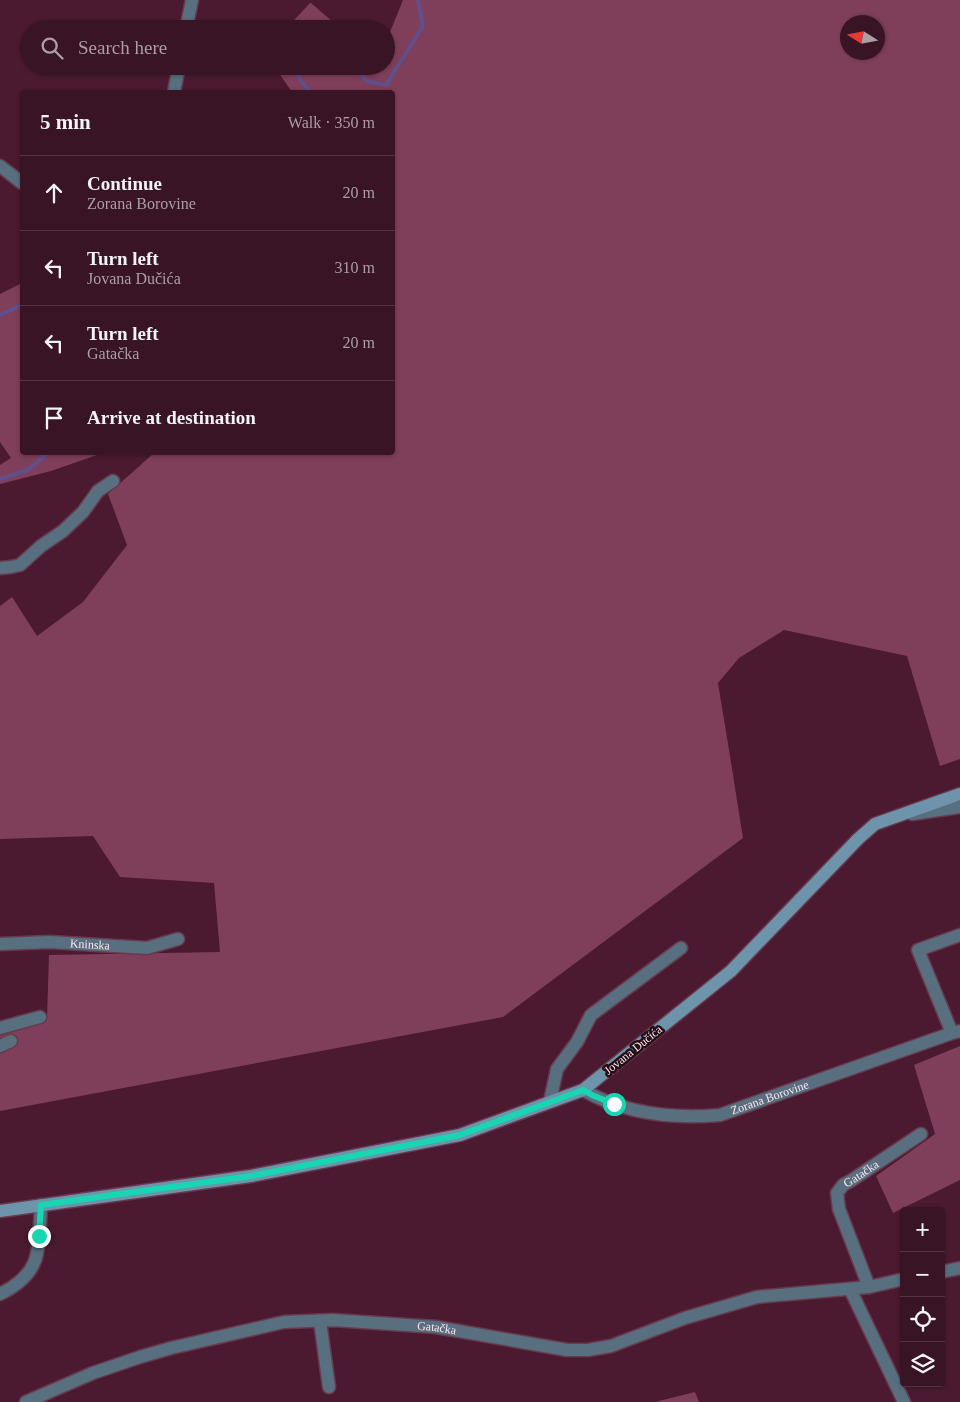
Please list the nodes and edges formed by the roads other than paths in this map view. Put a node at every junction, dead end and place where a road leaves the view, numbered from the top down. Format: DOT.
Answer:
graph roads {
  1 [pos="192,0"];
  2 [pos="188,20"];
  3 [pos="177,75"];
  4 [pos="174,90"];
  5 [pos="0,166"];
  6 [pos="20,181"];
  7 [pos="113,481"];
  8 [pos="0,568"];
  9 [pos="960,794"];
  10 [pos="960,807"];
  11 [pos="900,816"];
  12 [pos="960,934"];
  13 [pos="178,939"];
  14 [pos="0,944"];
  15 [pos="681,948"];
  16 [pos="40,1016"];
  17 [pos="0,1028"];
  18 [pos="956,1032"];
  19 [pos="583,1090"];
  20 [pos="550,1101"];
  21 [pos="921,1134"];
  22 [pos="41,1205"];
  23 [pos="0,1211"];
  24 [pos="960,1268"];
  25 [pos="945,1271"];
  26 [pos="900,1281"];
  27 [pos="869,1286"];
  28 [pos="850,1289"];
  29 [pos="0,1294"];
  30 [pos="320,1321"];
  31 [pos="329,1387"];
  32 [pos="26,1402"];
  33 [pos="904,1402"];
  1 -- 2 [label="street"];
  3 -- 4 [label="street"];
  5 -- 6 [label="street"];
  7 -- 8 [label="street"];
  9 -- 11 [label="main road, Jovana Dučića"];
  10 -- 11 [label="street"];
  11 -- 19 [label="main road, Jovana Dučića"];
  12 -- 18 [label="street, Zorana Borovine"];
  13 -- 14 [label="street, Kninska"];
  15 -- 20 [label="street"];
  16 -- 17 [label="street"];
  18 -- 19 [label="street, Zorana Borovine"];
  19 -- 20 [label="main road, Jovana Dučića"];
  20 -- 22 [label="main road, Jovana Dučića"];
  21 -- 27 [label="street, Gatačka"];
  22 -- 23 [label="main road, Jovana Dučića"];
  22 -- 29 [label="street"];
  24 -- 25 [label="street"];
  26 -- 27 [label="street, Gatačka"];
  27 -- 28 [label="street, Gatačka"];
  28 -- 30 [label="street, Gatačka"];
  28 -- 33 [label="street"];
  30 -- 31 [label="street"];
  30 -- 32 [label="street, Gatačka"];
}
